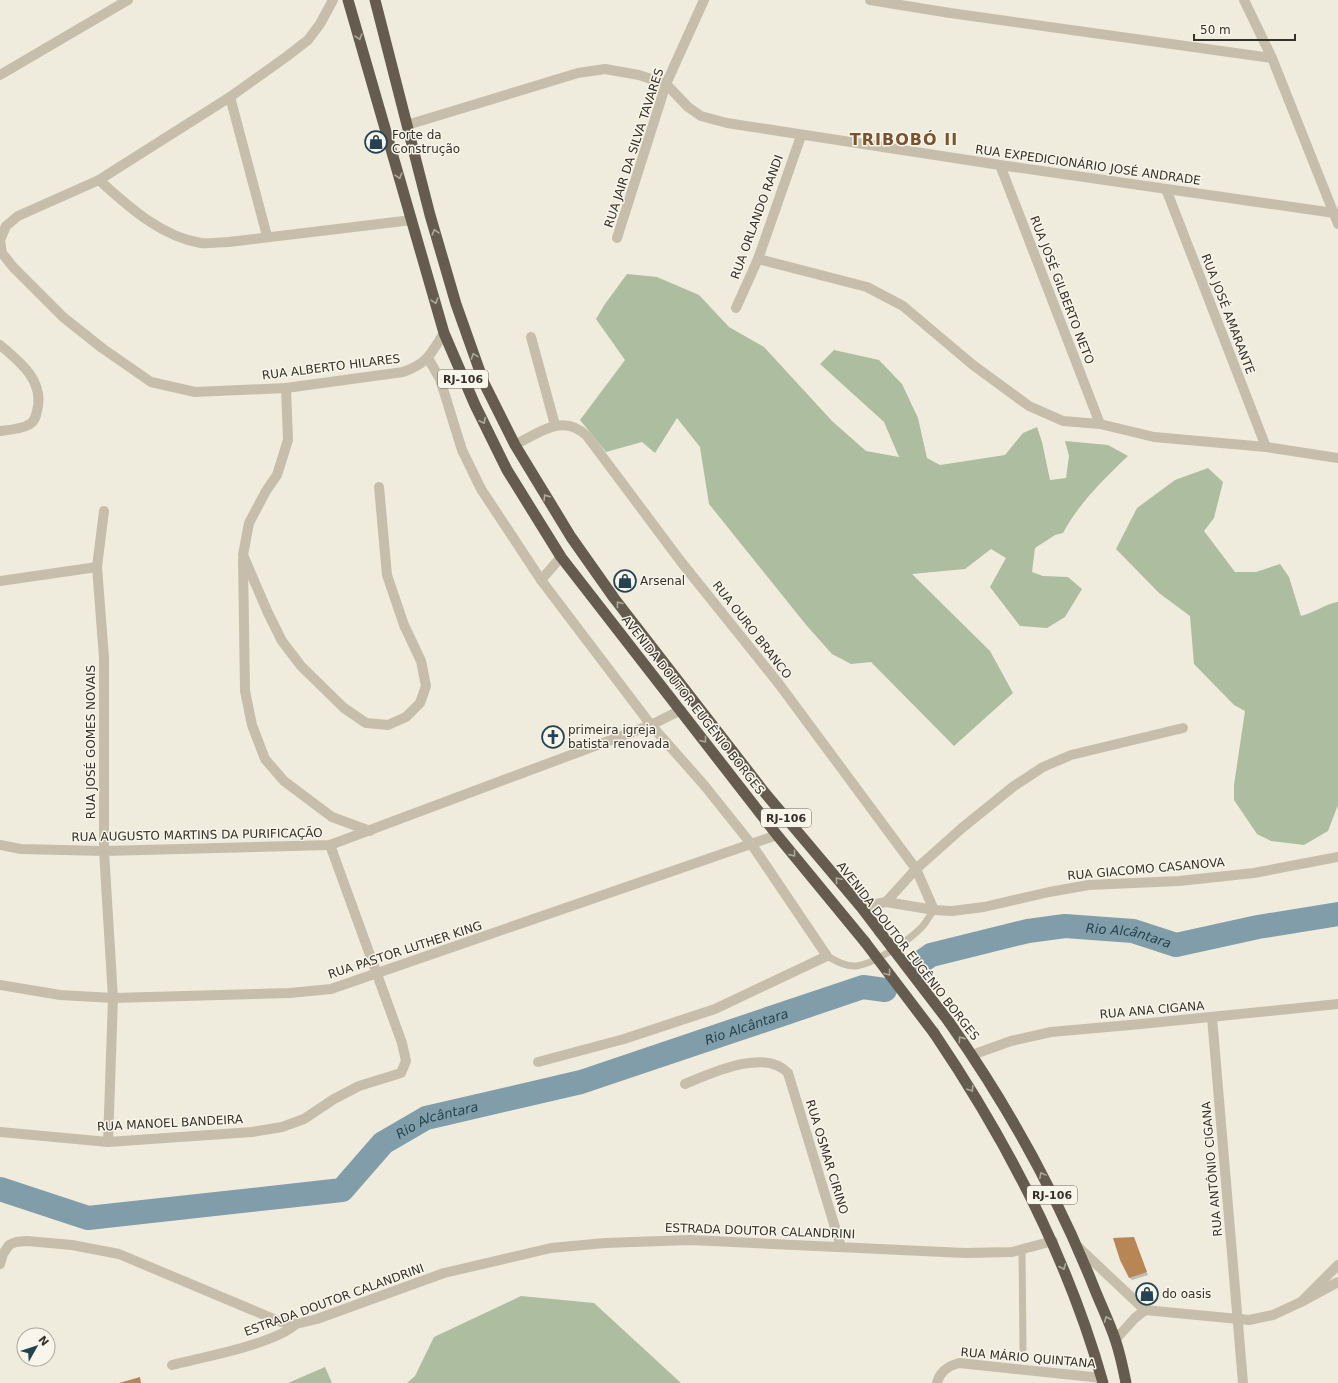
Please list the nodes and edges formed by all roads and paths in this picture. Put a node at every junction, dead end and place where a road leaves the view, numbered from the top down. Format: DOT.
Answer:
graph roads {
  1 [pos="128,0"];
  2 [pos="333,0"];
  3 [pos="348,0"];
  4 [pos="375,0"];
  5 [pos="704,0"];
  6 [pos="870,0"];
  7 [pos="1244,0"];
  8 [pos="1272,58"];
  9 [pos="0,75"];
  10 [pos="666,84"];
  11 [pos="230,97"];
  12 [pos="407,125"];
  13 [pos="801,136"];
  14 [pos="1000,165"];
  15 [pos="98,180"];
  16 [pos="1166,189"];
  17 [pos="1334,213"];
  18 [pos="412,220"];
  19 [pos="1338,224"];
  20 [pos="267,236"];
  21 [pos="618,238"];
  22 [pos="0,240"];
  23 [pos="758,258"];
  24 [pos="736,308"];
  25 [pos="444,333"];
  26 [pos="531,337"];
  27 [pos="0,345"];
  28 [pos="428,358"];
  29 [pos="286,388"];
  30 [pos="1100,424"];
  31 [pos="555,425"];
  32 [pos="2,431"];
  33 [pos="516,445"];
  34 [pos="1266,447"];
  35 [pos="1338,458"];
  36 [pos="379,487"];
  37 [pos="104,510"];
  38 [pos="243,555"];
  39 [pos="561,557"];
  40 [pos="98,567"];
  41 [pos="541,580"];
  42 [pos="0,581"];
  43 [pos="680,710"];
  44 [pos="651,725"];
  45 [pos="1183,728"];
  46 [pos="370,831"];
  47 [pos="778,835"];
  48 [pos="0,845"];
  49 [pos="330,845"];
  50 [pos="752,845"];
  51 [pos="104,851"];
  52 [pos="1338,857"];
  53 [pos="916,869"];
  54 [pos="886,902"];
  55 [pos="861,907"];
  56 [pos="934,910"];
  57 [pos="827,956"];
  58 [pos="377,974"];
  59 [pos="0,985"];
  60 [pos="113,998"];
  61 [pos="1338,1004"];
  62 [pos="1212,1017"];
  63 [pos="972,1055"];
  64 [pos="538,1062"];
  65 [pos="685,1084"];
  66 [pos="0,1132"];
  67 [pos="108,1142"];
  68 [pos="1052,1242"];
  69 [pos="841,1247"];
  70 [pos="1078,1247"];
  71 [pos="1022,1251"];
  72 [pos="0,1264"];
  73 [pos="1338,1265"];
  74 [pos="1338,1282"];
  75 [pos="1302,1302"];
  76 [pos="1145,1310"];
  77 [pos="1238,1318"];
  78 [pos="296,1324"];
  79 [pos="1115,1340"];
  80 [pos="1023,1349"];
  81 [pos="172,1365"];
  82 [pos="1103,1380"];
  83 [pos="937,1383"];
  84 [pos="1126,1383"];
  85 [pos="1243,1383"];
  1 -- 9 [label="street"];
  2 -- 11 [label="street, RUA ALBERTO HILARES"];
  3 -- 18 [label="highway, AVENIDA DOUTOR EUGÊNIO BORGES / RJ-106, one-way"];
  4 -- 12 [label="highway, AVENIDA DOUTOR EUGÊNIO BORGES / RJ-106"];
  5 -- 10 [label="street, RUA JAIR DA SILVA TAVARES"];
  6 -- 8 [label="street"];
  7 -- 8 [label="street"];
  8 -- 17 [label="street"];
  10 -- 12 [label="street, RUA EXPEDICIONÁRIO JOSÉ ANDRADE"];
  10 -- 13 [label="street, RUA EXPEDICIONÁRIO JOSÉ ANDRADE"];
  10 -- 21 [label="street, RUA JAIR DA SILVA TAVARES"];
  11 -- 15 [label="street, RUA ALBERTO HILARES"];
  11 -- 20 [label="street"];
  33 -- 12 [label="highway, AVENIDA DOUTOR EUGÊNIO BORGES / RJ-106, one-way"];
  13 -- 14 [label="street, RUA EXPEDICIONÁRIO JOSÉ ANDRADE"];
  13 -- 23 [label="street, RUA ORLANDO RANDI"];
  14 -- 16 [label="street, RUA EXPEDICIONÁRIO JOSÉ ANDRADE"];
  14 -- 30 [label="street, RUA JOSÉ GILBERTO NETO"];
  15 -- 20 [label="street"];
  15 -- 22 [label="street, RUA ALBERTO HILARES"];
  16 -- 17 [label="street, RUA EXPEDICIONÁRIO JOSÉ ANDRADE"];
  16 -- 34 [label="street, RUA JOSÉ AMARANTE"];
  17 -- 19 [label="street"];
  18 -- 20 [label="street"];
  18 -- 25 [label="highway, AVENIDA DOUTOR EUGÊNIO BORGES / RJ-106, one-way"];
  22 -- 29 [label="street, RUA ALBERTO HILARES"];
  23 -- 24 [label="street, RUA ORLANDO RANDI"];
  23 -- 30 [label="street"];
  25 -- 28 [label="street, RUA ALBERTO HILARES"];
  25 -- 39 [label="highway, AVENIDA DOUTOR EUGÊNIO BORGES / RJ-106, one-way"];
  26 -- 31 [label="street"];
  27 -- 32 [label="street"];
  28 -- 29 [label="street, RUA ALBERTO HILARES"];
  28 -- 41 [label="street"];
  29 -- 38 [label="street"];
  30 -- 34 [label="street"];
  31 -- 33 [label="street"];
  31 -- 53 [label="street, RUA OURO BRANCO"];
  55 -- 33 [label="highway, AVENIDA DOUTOR EUGÊNIO BORGES / RJ-106, one-way"];
  34 -- 35 [label="street"];
  36 -- 38 [label="street"];
  37 -- 40 [label="street, RUA JOSÉ GOMES NOVAIS"];
  38 -- 46 [label="street"];
  39 -- 41 [label="street"];
  39 -- 43 [label="highway, AVENIDA DOUTOR EUGÊNIO BORGES / RJ-106"];
  40 -- 42 [label="street"];
  40 -- 51 [label="street, RUA JOSÉ GOMES NOVAIS"];
  41 -- 44 [label="street"];
  43 -- 44 [label="street, RUA AUGUSTO MARTINS DA PURIFICAÇÃO"];
  43 -- 47 [label="highway, AVENIDA DOUTOR EUGÊNIO BORGES / RJ-106, one-way"];
  44 -- 46 [label="street, RUA AUGUSTO MARTINS DA PURIFICAÇÃO"];
  44 -- 50 [label="street"];
  45 -- 53 [label="street"];
  46 -- 49 [label="street, RUA AUGUSTO MARTINS DA PURIFICAÇÃO"];
  47 -- 50 [label="street, RUA PASTOR LUTHER KING"];
  47 -- 68 [label="highway, AVENIDA DOUTOR EUGÊNIO BORGES / RJ-106, one-way, bridge"];
  48 -- 51 [label="street, RUA AUGUSTO MARTINS DA PURIFICAÇÃO"];
  49 -- 51 [label="street, RUA AUGUSTO MARTINS DA PURIFICAÇÃO"];
  49 -- 58 [label="street"];
  50 -- 57 [label="street"];
  50 -- 58 [label="street, RUA PASTOR LUTHER KING"];
  51 -- 60 [label="street, RUA JOSÉ GOMES NOVAIS"];
  52 -- 56 [label="street, RUA GIACOMO CASANOVA"];
  53 -- 54 [label="street"];
  53 -- 56 [label="street, RUA OURO BRANCO"];
  54 -- 55 [label="street, RUA GIACOMO CASANOVA"];
  54 -- 56 [label="street, RUA GIACOMO CASANOVA"];
  63 -- 55 [label="highway, AVENIDA DOUTOR EUGÊNIO BORGES / RJ-106, one-way, bridge"];
  56 -- 57 [label="lane"];
  57 -- 64 [label="street"];
  58 -- 60 [label="street, RUA PASTOR LUTHER KING"];
  58 -- 67 [label="street, RUA MANOEL BANDEIRA"];
  59 -- 60 [label="street, RUA PASTOR LUTHER KING"];
  60 -- 67 [label="street, RUA JOSÉ GOMES NOVAIS"];
  61 -- 62 [label="street, RUA ANA CIGANA"];
  62 -- 63 [label="street, RUA ANA CIGANA"];
  62 -- 77 [label="street, RUA ANTÔNIO CIGANA"];
  70 -- 63 [label="highway, AVENIDA DOUTOR EUGÊNIO BORGES / RJ-106, one-way"];
  65 -- 69 [label="street, RUA OSMAR CIRINO"];
  66 -- 67 [label="street, RUA MANOEL BANDEIRA"];
  68 -- 71 [label="street, ESTRADA DOUTOR CALANDRINI"];
  68 -- 82 [label="highway, AVENIDA DOUTOR EUGÊNIO BORGES / RJ-106, one-way"];
  69 -- 71 [label="street, ESTRADA DOUTOR CALANDRINI"];
  69 -- 78 [label="street, ESTRADA DOUTOR CALANDRINI"];
  70 -- 76 [label="street"];
  79 -- 70 [label="highway, AVENIDA DOUTOR EUGÊNIO BORGES / RJ-106, one-way"];
  71 -- 80 [label="lane"];
  72 -- 78 [label="street"];
  73 -- 75 [label="street"];
  74 -- 75 [label="street"];
  75 -- 77 [label="street"];
  76 -- 77 [label="street"];
  76 -- 79 [label="street"];
  77 -- 85 [label="street, RUA ANTÔNIO CIGANA"];
  78 -- 81 [label="street, ESTRADA DOUTOR CALANDRINI"];
  79 -- 84 [label="highway, AVENIDA DOUTOR EUGÊNIO BORGES / RJ-106"];
  82 -- 83 [label="street, RUA MÁRIO QUINTANA"];
}
